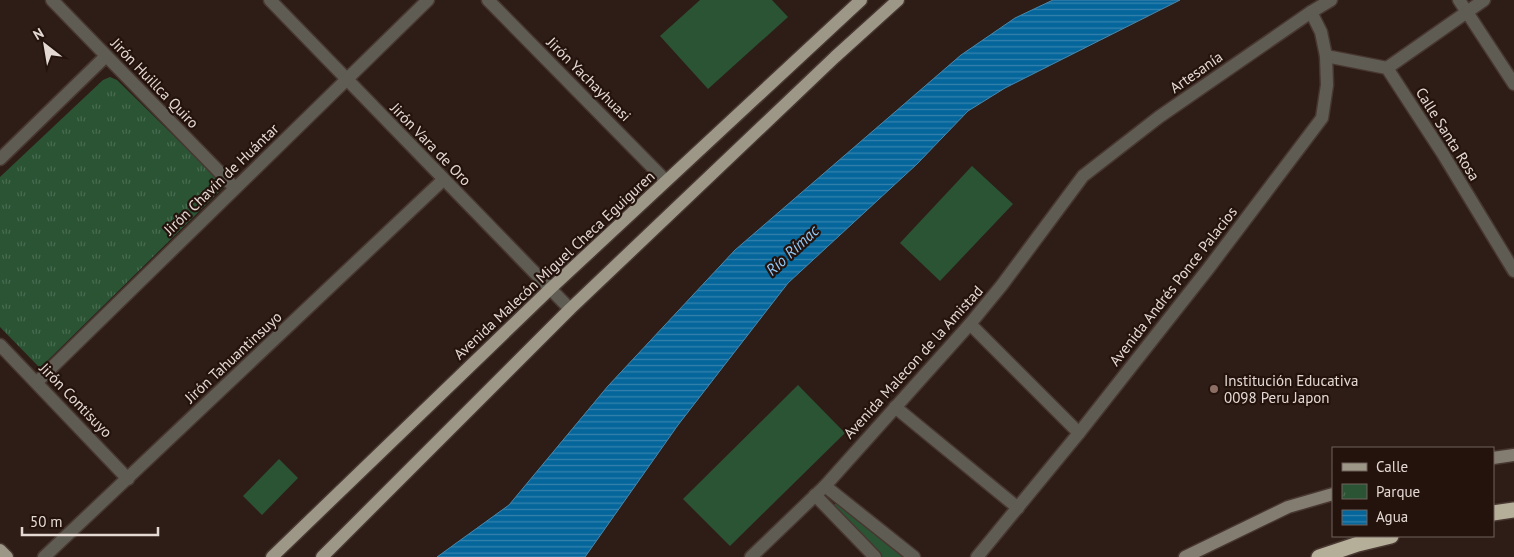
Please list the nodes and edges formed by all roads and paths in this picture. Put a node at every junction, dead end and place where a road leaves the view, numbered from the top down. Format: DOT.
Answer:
graph roads {
  1 [pos="52,0"];
  2 [pos="270,0"];
  3 [pos="428,0"];
  4 [pos="488,0"];
  5 [pos="861,0"];
  6 [pos="898,0"];
  7 [pos="1331,0"];
  8 [pos="1459,0"];
  9 [pos="1484,0"];
  10 [pos="1311,12"];
  11 [pos="1467,12"];
  12 [pos="106,56"];
  13 [pos="1326,56"];
  14 [pos="1387,68"];
  15 [pos="346,80"];
  16 [pos="1514,84"];
  17 [pos="0,160"];
  18 [pos="1083,176"];
  19 [pos="444,180"];
  20 [pos="666,181"];
  21 [pos="235,188"];
  22 [pos="1514,271"];
  23 [pos="550,289"];
  24 [pos="570,310"];
  25 [pos="970,324"];
  26 [pos="0,344"];
  27 [pos="37,382"];
  28 [pos="895,407"];
  29 [pos="1080,433"];
  30 [pos="1514,456"];
  31 [pos="1494,458"];
  32 [pos="128,479"];
  33 [pos="825,486"];
  34 [pos="1332,494"];
  35 [pos="815,496"];
  36 [pos="1018,508"];
  37 [pos="1514,510"];
  38 [pos="1494,514"];
  39 [pos="1387,537"];
  40 [pos="0,550"];
  41 [pos="7,557"];
  42 [pos="44,557"];
  43 [pos="272,557"];
  44 [pos="322,557"];
  45 [pos="751,557"];
  46 [pos="875,557"];
  47 [pos="914,557"];
  48 [pos="977,557"];
  49 [pos="1185,557"];
  50 [pos="1319,557"];
  1 -- 12 [label="street, Jirón Huillca Quiro"];
  2 -- 15 [label="street, Jirón Vara de Oro"];
  3 -- 15 [label="street, Jirón Chavín de Huántar"];
  4 -- 20 [label="street, Jirón Yachayhuasi"];
  5 -- 20 [label="main road, Avenida Malecón Miguel Checa Eguiguren"];
  6 -- 24 [label="main road"];
  7 -- 10 [label="street, Artesanía"];
  8 -- 11 [label="street"];
  9 -- 11 [label="street"];
  10 -- 13 [label="street, Avenida Andrés Ponce Palacios"];
  10 -- 18 [label="street, Artesanía"];
  11 -- 14 [label="street"];
  11 -- 16 [label="street"];
  12 -- 17 [label="street"];
  12 -- 21 [label="street, Jirón Huillca Quiro"];
  13 -- 14 [label="street"];
  13 -- 29 [label="street, Avenida Andrés Ponce Palacios"];
  14 -- 22 [label="street, Calle Santa Rosa"];
  15 -- 19 [label="street, Jirón Vara de Oro"];
  15 -- 21 [label="street, Jirón Chavín de Huántar"];
  18 -- 25 [label="street, Avenida Malecon de la Amistad"];
  19 -- 23 [label="street, Jirón Vara de Oro"];
  19 -- 32 [label="street, Jirón Tahuantinsuyo"];
  20 -- 23 [label="main road, Avenida Malecón Miguel Checa Eguiguren"];
  21 -- 27 [label="street, Jirón Chavín de Huántar"];
  23 -- 24 [label="street, Jirón Vara de Oro"];
  23 -- 43 [label="main road, Avenida Malecón Miguel Checa Eguiguren"];
  24 -- 44 [label="main road"];
  25 -- 28 [label="street, Avenida Malecon de la Amistad"];
  25 -- 29 [label="street"];
  26 -- 27 [label="street, Jirón Contisuyo"];
  27 -- 32 [label="street, Jirón Contisuyo"];
  28 -- 33 [label="street, Avenida Malecon de la Amistad"];
  28 -- 36 [label="street"];
  29 -- 36 [label="street, Avenida Andrés Ponce Palacios"];
  30 -- 31 [label="street"];
  32 -- 42 [label="street, Jirón Tahuantinsuyo"];
  33 -- 35 [label="street, Avenida Malecon de la Amistad"];
  33 -- 47 [label="street"];
  34 -- 49 [label="street"];
  35 -- 45 [label="street, Avenida Malecon de la Amistad"];
  35 -- 46 [label="street"];
  36 -- 48 [label="street, Avenida Andrés Ponce Palacios"];
  37 -- 38 [label="highway"];
  39 -- 50 [label="highway"];
  40 -- 41 [label="main road"];
}
